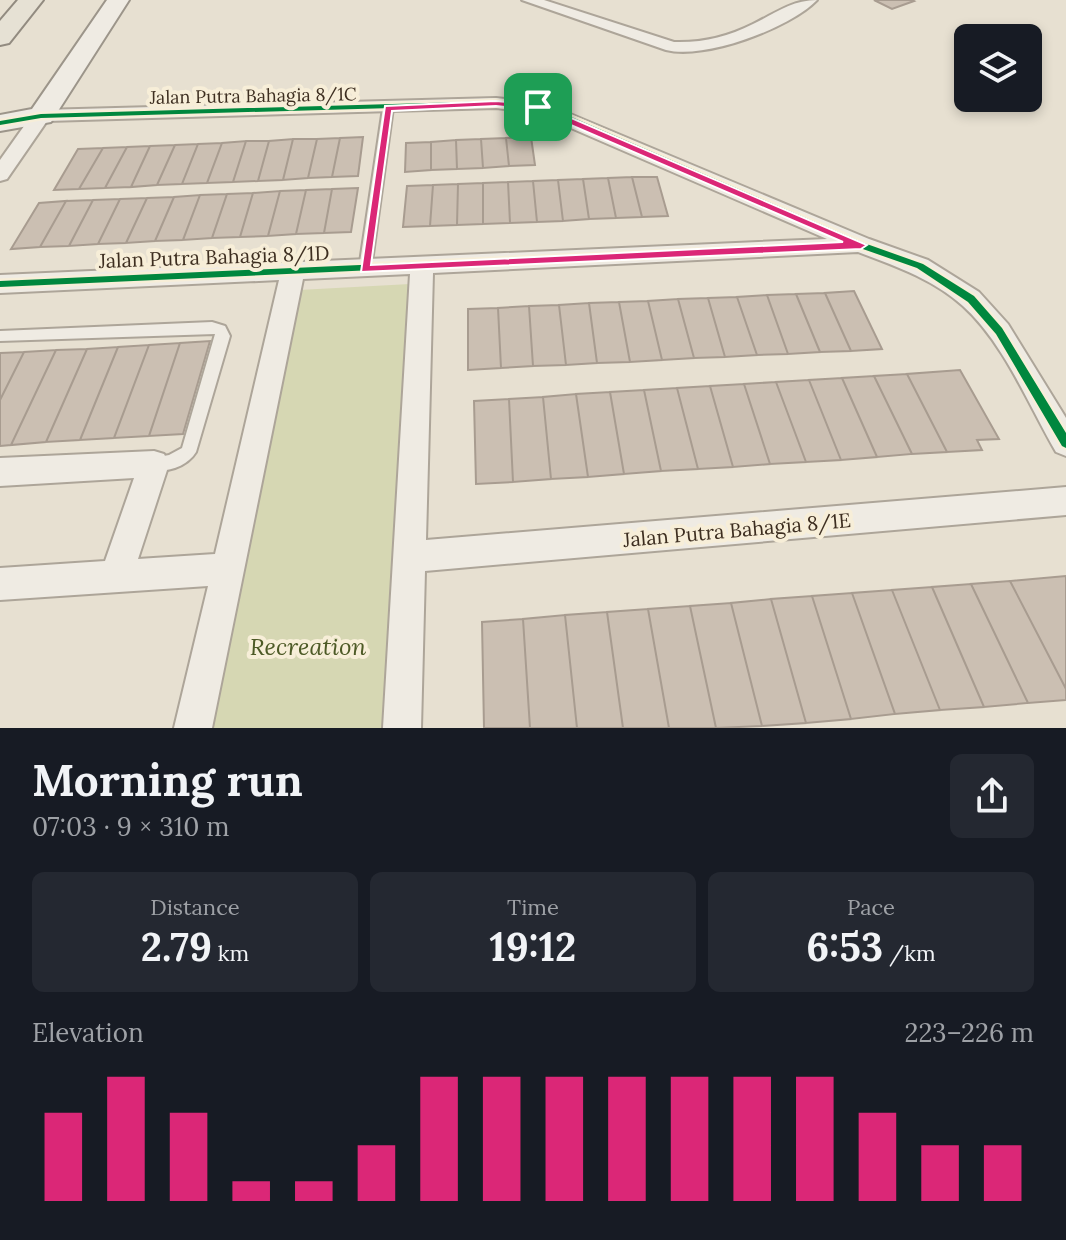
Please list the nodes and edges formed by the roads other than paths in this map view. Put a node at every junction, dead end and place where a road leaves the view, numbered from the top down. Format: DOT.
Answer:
graph roads {
  1 [pos="31,0"];
  2 [pos="118,0"];
  3 [pos="529,0"];
  4 [pos="810,0"];
  5 [pos="0,37"];
  6 [pos="388,108"];
  7 [pos="16,116"];
  8 [pos="0,174"];
  9 [pos="861,245"];
  10 [pos="422,267"];
  11 [pos="365,269"];
  12 [pos="293,272"];
  13 [pos="0,284"];
  14 [pos="0,336"];
  15 [pos="1066,443"];
  16 [pos="154,464"];
  17 [pos="0,472"];
  18 [pos="1066,501"];
  19 [pos="408,557"];
  20 [pos="226,569"];
  21 [pos="116,577"];
  22 [pos="0,584"];
  23 [pos="193,728"];
  24 [pos="402,728"];
  1 -- 5 [label="main road"];
  2 -- 7 [label="street"];
  3 -- 4 [label="street"];
  6 -- 7 [label="street, Jalan Putra Bahagia 8/1C"];
  6 -- 9 [label="street, Jalan Putra Bahagia 8/1C"];
  6 -- 11 [label="lane"];
  7 -- 8 [label="street"];
  9 -- 10 [label="street, Jalan Putra Bahagia 8/1D"];
  9 -- 15 [label="street, Jalan Putra Bahagia 8/1C"];
  10 -- 11 [label="street, Jalan Putra Bahagia 8/1D"];
  10 -- 19 [label="street"];
  11 -- 12 [label="street, Jalan Putra Bahagia 8/1D"];
  12 -- 13 [label="street, Jalan Putra Bahagia 8/1D"];
  12 -- 20 [label="street"];
  14 -- 16 [label="lane"];
  16 -- 17 [label="street"];
  16 -- 21 [label="street"];
  18 -- 19 [label="street, Jalan Putra Bahagia 8/1E"];
  19 -- 24 [label="street"];
  20 -- 21 [label="street"];
  20 -- 23 [label="street"];
  21 -- 22 [label="street"];
}
